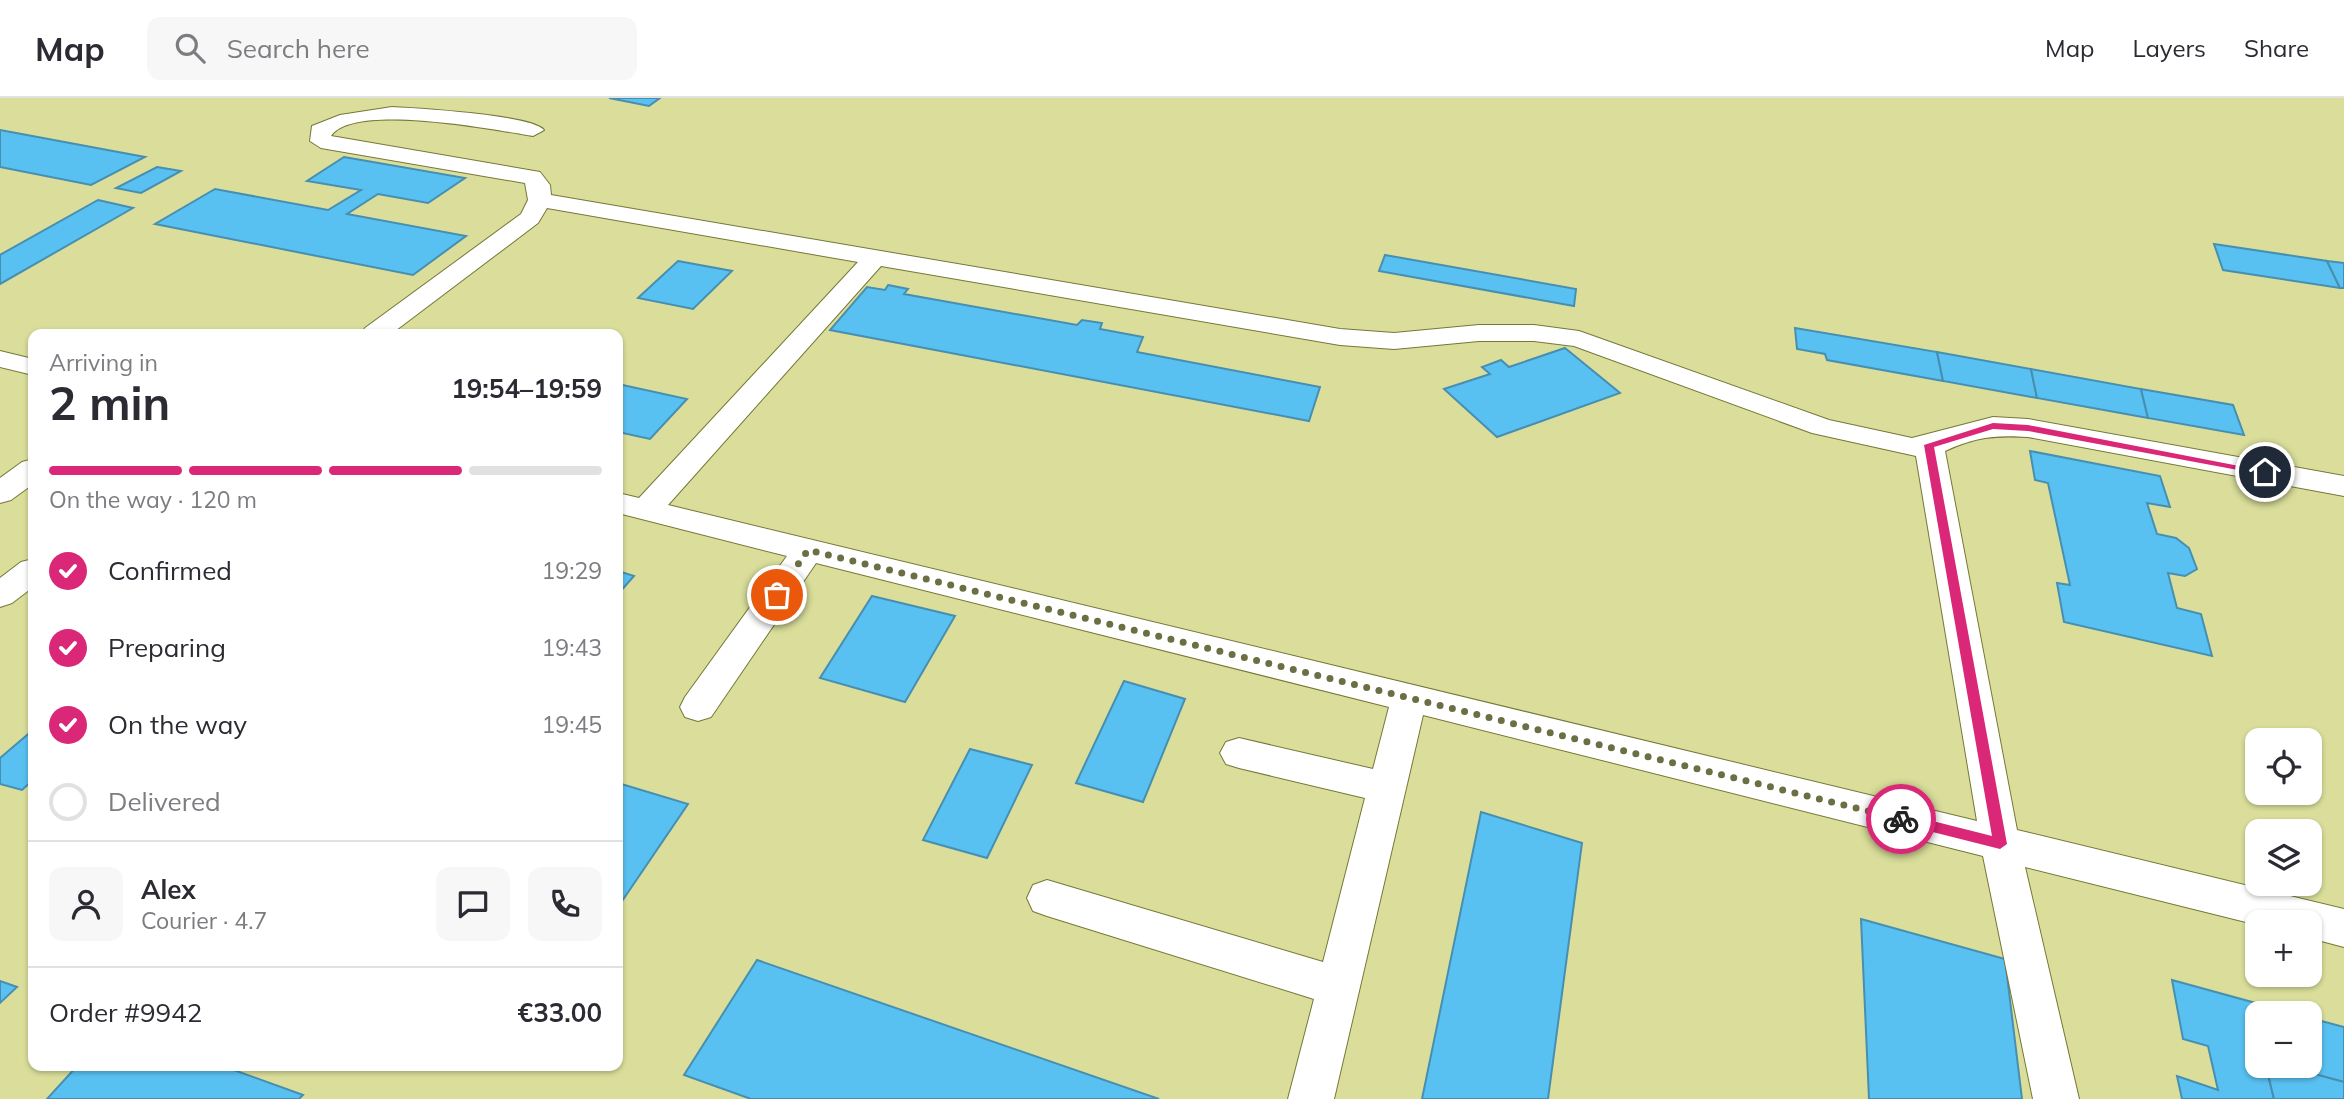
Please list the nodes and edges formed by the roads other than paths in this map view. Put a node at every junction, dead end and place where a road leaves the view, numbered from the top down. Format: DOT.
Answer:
graph roads {
  1 [pos="533,130"];
  2 [pos="540,200"];
  3 [pos="875,258"];
  4 [pos="381,329"];
  5 [pos="0,359"];
  6 [pos="28,366"];
  7 [pos="1929,445"];
  8 [pos="28,473"];
  9 [pos="2344,486"];
  10 [pos="0,493"];
  11 [pos="632,507"];
  12 [pos="808,550"];
  13 [pos="28,574"];
  14 [pos="0,595"];
  15 [pos="1409,697"];
  16 [pos="698,706"];
  17 [pos="1239,753"];
  18 [pos="1387,788"];
  19 [pos="2000,844"];
  20 [pos="1047,898"];
  21 [pos="2344,928"];
  22 [pos="1338,986"];
  23 [pos="1311,1099"];
  24 [pos="2056,1099"];
  1 -- 2 [label="lane"];
  2 -- 3 [label="lane"];
  2 -- 4 [label="lane"];
  3 -- 7 [label="lane"];
  3 -- 11 [label="lane"];
  5 -- 6 [label="lane"];
  7 -- 9 [label="lane"];
  7 -- 19 [label="lane"];
  8 -- 10 [label="lane"];
  11 -- 12 [label="lane"];
  12 -- 15 [label="lane"];
  12 -- 16 [label="lane"];
  13 -- 14 [label="lane"];
  15 -- 18 [label="lane"];
  15 -- 19 [label="lane"];
  17 -- 18 [label="lane"];
  18 -- 22 [label="lane"];
  19 -- 21 [label="lane"];
  19 -- 24 [label="lane"];
  20 -- 22 [label="lane"];
  22 -- 23 [label="lane"];
}
